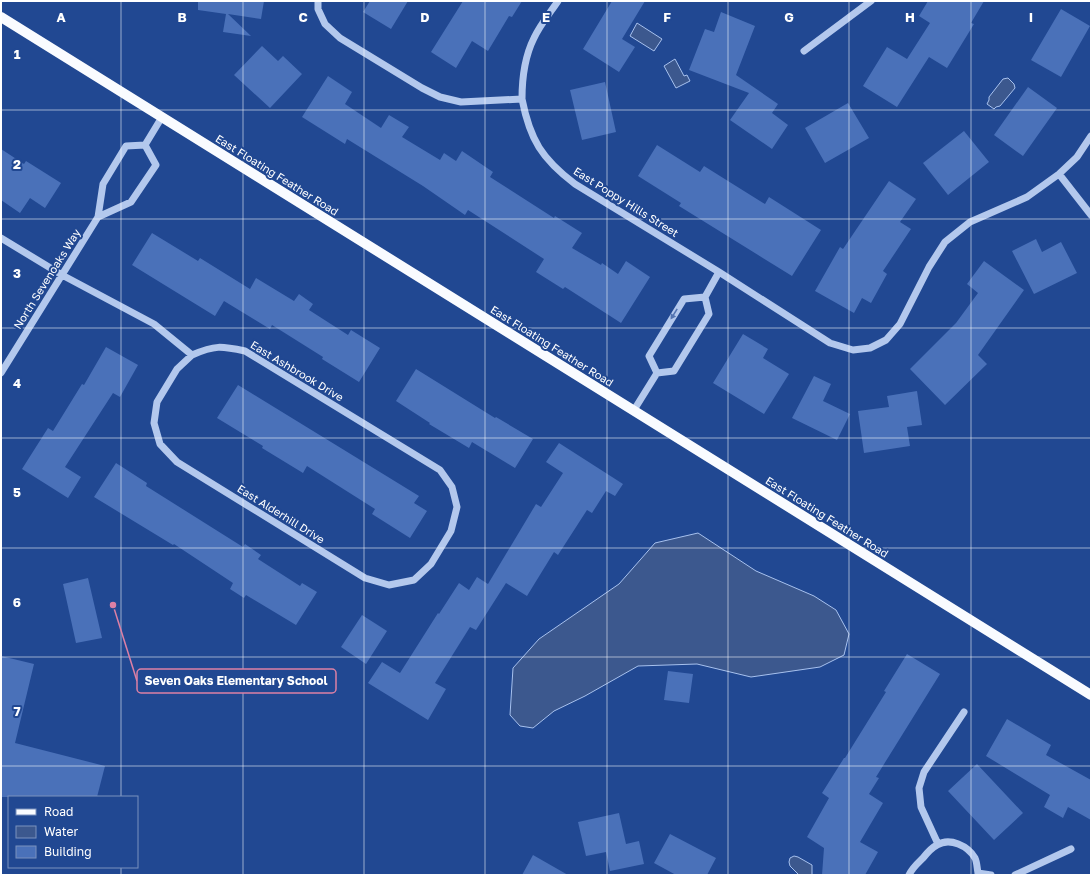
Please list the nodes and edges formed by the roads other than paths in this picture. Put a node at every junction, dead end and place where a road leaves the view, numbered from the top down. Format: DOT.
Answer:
graph roads {
  1 [pos="318,1"];
  2 [pos="558,1"];
  3 [pos="871,1"];
  4 [pos="1,17"];
  5 [pos="804,51"];
  6 [pos="522,99"];
  7 [pos="162,117"];
  8 [pos="1091,136"];
  9 [pos="145,145"];
  10 [pos="1059,174"];
  11 [pos="1091,215"];
  12 [pos="98,217"];
  13 [pos="1,238"];
  14 [pos="719,272"];
  15 [pos="62,275"];
  16 [pos="705,297"];
  17 [pos="192,355"];
  18 [pos="1,372"];
  19 [pos="657,373"];
  20 [pos="634,410"];
  21 [pos="457,506"];
  22 [pos="1091,695"];
  23 [pos="964,712"];
  24 [pos="938,844"];
  25 [pos="1070,849"];
  26 [pos="978,874"];
  27 [pos="909,875"];
  28 [pos="991,875"];
  29 [pos="1015,875"];
  1 -- 6 [label="street"];
  2 -- 6 [label="street, East Poppy Hills Street"];
  3 -- 5 [label="street"];
  4 -- 7 [label="main road, East Floating Feather Road"];
  6 -- 14 [label="street, East Poppy Hills Street"];
  7 -- 9 [label="street"];
  7 -- 20 [label="main road, East Floating Feather Road"];
  8 -- 10 [label="street"];
  9 -- 12 [label="street, North Sevenoaks Way"];
  9 -- 12 [label="street"];
  10 -- 11 [label="street"];
  10 -- 14 [label="street, East Poppy Hills Street"];
  12 -- 15 [label="street, North Sevenoaks Way"];
  13 -- 15 [label="street"];
  14 -- 16 [label="street"];
  15 -- 17 [label="street"];
  15 -- 18 [label="street, North Sevenoaks Way"];
  16 -- 19 [label="street"];
  16 -- 19 [label="street, one-way"];
  17 -- 21 [label="street, East Ashbrook Drive"];
  17 -- 21 [label="street, East Alderhill Drive"];
  19 -- 20 [label="street"];
  20 -- 22 [label="main road, East Floating Feather Road"];
  23 -- 24 [label="street"];
  24 -- 26 [label="street"];
  24 -- 27 [label="street"];
  25 -- 29 [label="street"];
  26 -- 28 [label="street"];
}
